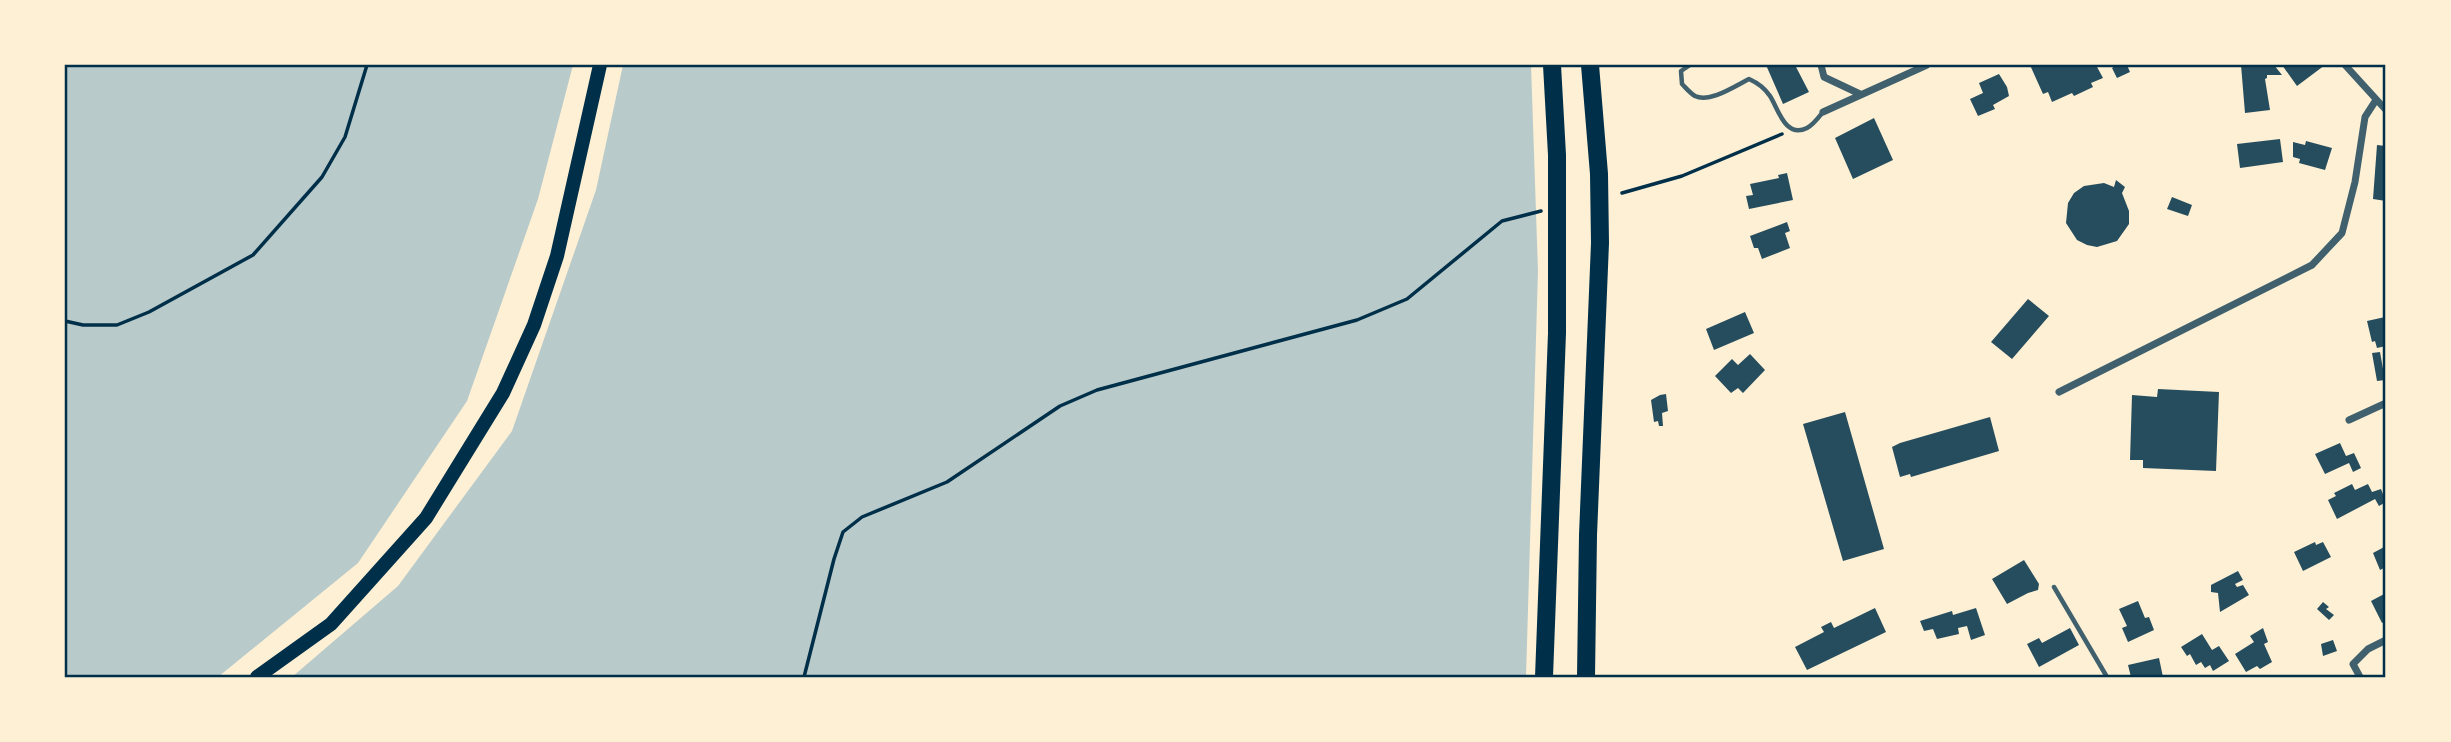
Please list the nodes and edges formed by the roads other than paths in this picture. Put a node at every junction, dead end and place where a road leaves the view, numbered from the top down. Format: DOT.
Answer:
graph roads {
  1 [pos="600,65"];
  2 [pos="1552,65"];
  3 [pos="1590,65"];
  4 [pos="1690,65"];
  5 [pos="1821,65"];
  6 [pos="1927,65"];
  7 [pos="2345,65"];
  8 [pos="1860,94"];
  9 [pos="2376,100"];
  10 [pos="2386,110"];
  11 [pos="1823,112"];
  12 [pos="2059,392"];
  13 [pos="2386,403"];
  14 [pos="2349,421"];
  15 [pos="2054,587"];
  16 [pos="2386,640"];
  17 [pos="257,677"];
  18 [pos="1544,677"];
  19 [pos="1586,677"];
  20 [pos="2107,677"];
  21 [pos="2360,677"];
  1 -- 17 [label="main road"];
  2 -- 18 [label="highway"];
  3 -- 19 [label="highway"];
  4 -- 11 [label="lane"];
  5 -- 8 [label="street"];
  6 -- 8 [label="street"];
  7 -- 9 [label="street"];
  8 -- 11 [label="street"];
  9 -- 10 [label="street"];
  9 -- 12 [label="street"];
  13 -- 14 [label="street"];
  15 -- 20 [label="lane"];
  16 -- 21 [label="street"];
}
